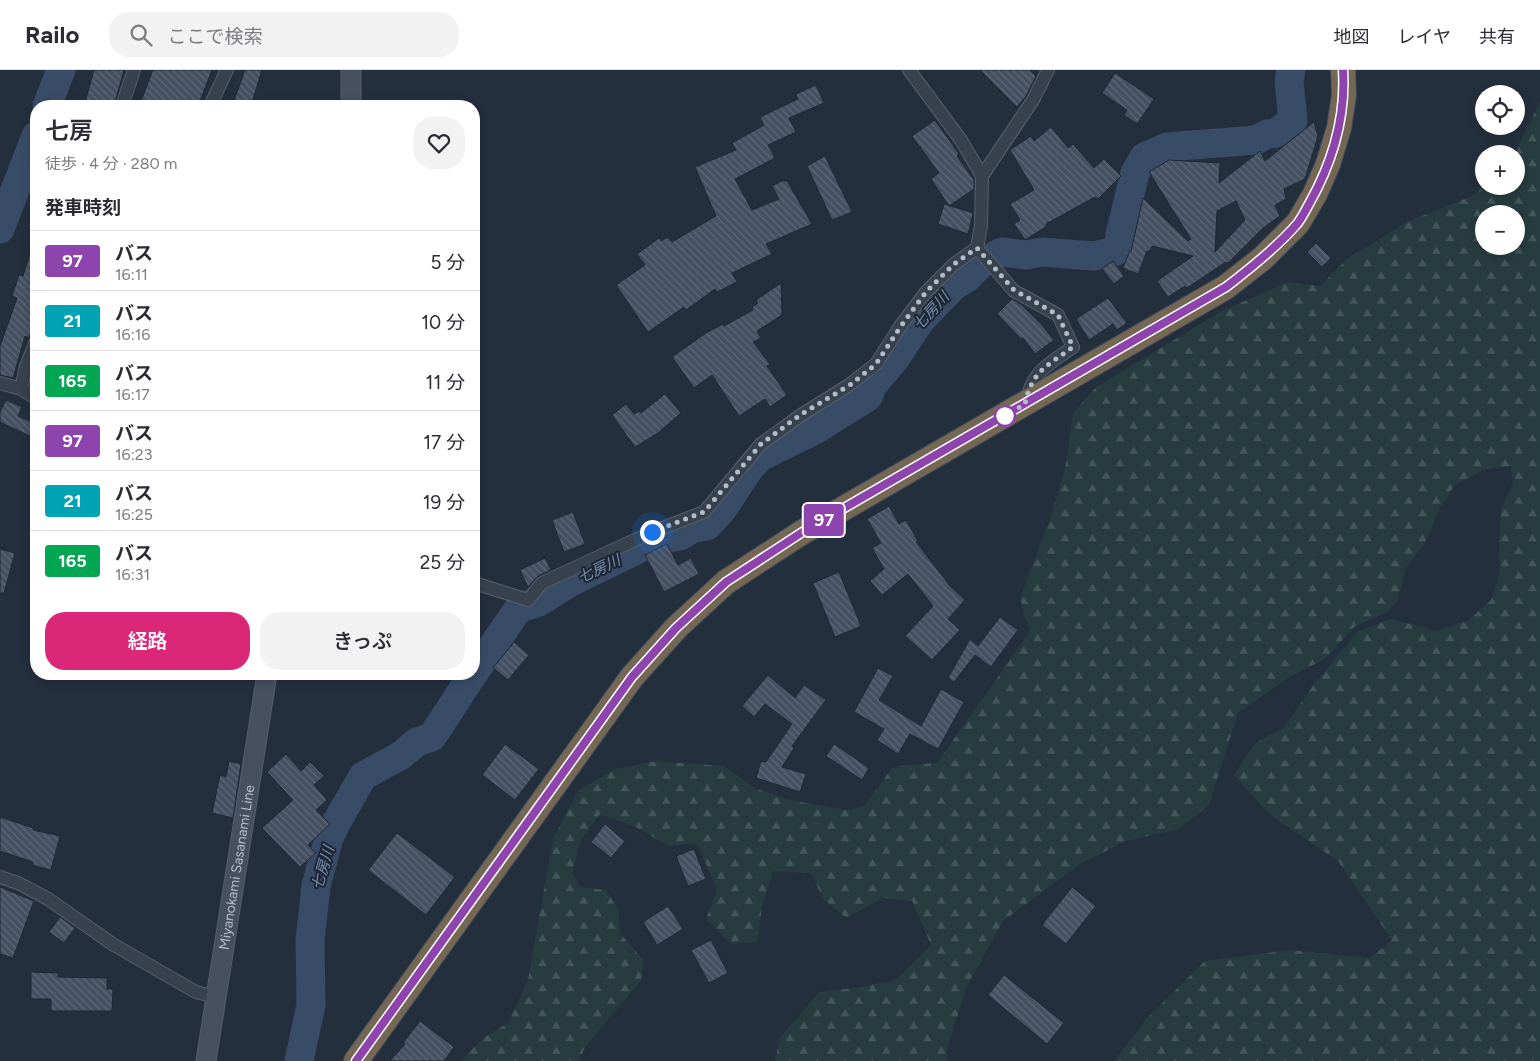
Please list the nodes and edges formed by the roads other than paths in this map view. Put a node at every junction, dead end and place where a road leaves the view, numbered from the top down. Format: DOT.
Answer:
graph roads {
  1 [pos="134,70"];
  2 [pos="227,70"];
  3 [pos="351,70"];
  4 [pos="909,70"];
  5 [pos="1048,70"];
  6 [pos="1343,70"];
  7 [pos="124,100"];
  8 [pos="213,100"];
  9 [pos="350,100"];
  10 [pos="982,176"];
  11 [pos="977,248"];
  12 [pos="30,356"];
  13 [pos="0,383"];
  14 [pos="21,389"];
  15 [pos="30,394"];
  16 [pos="1025,404"];
  17 [pos="480,585"];
  18 [pos="266,680"];
  19 [pos="0,877"];
  20 [pos="216,997"];
  21 [pos="206,1061"];
  22 [pos="356,1061"];
  1 -- 7 [label="street"];
  2 -- 8 [label="street"];
  3 -- 9 [label="main road"];
  4 -- 10 [label="street"];
  5 -- 10 [label="street"];
  6 -- 16 [label="highway"];
  10 -- 11 [label="street"];
  11 -- 16 [label="street"];
  11 -- 17 [label="street"];
  12 -- 14 [label="street"];
  13 -- 14 [label="street"];
  14 -- 15 [label="street"];
  16 -- 22 [label="highway"];
  18 -- 20 [label="main road, Miyanokami Sasanami Line"];
  19 -- 20 [label="street"];
  20 -- 21 [label="main road, Miyanokami Sasanami Line"];
}
